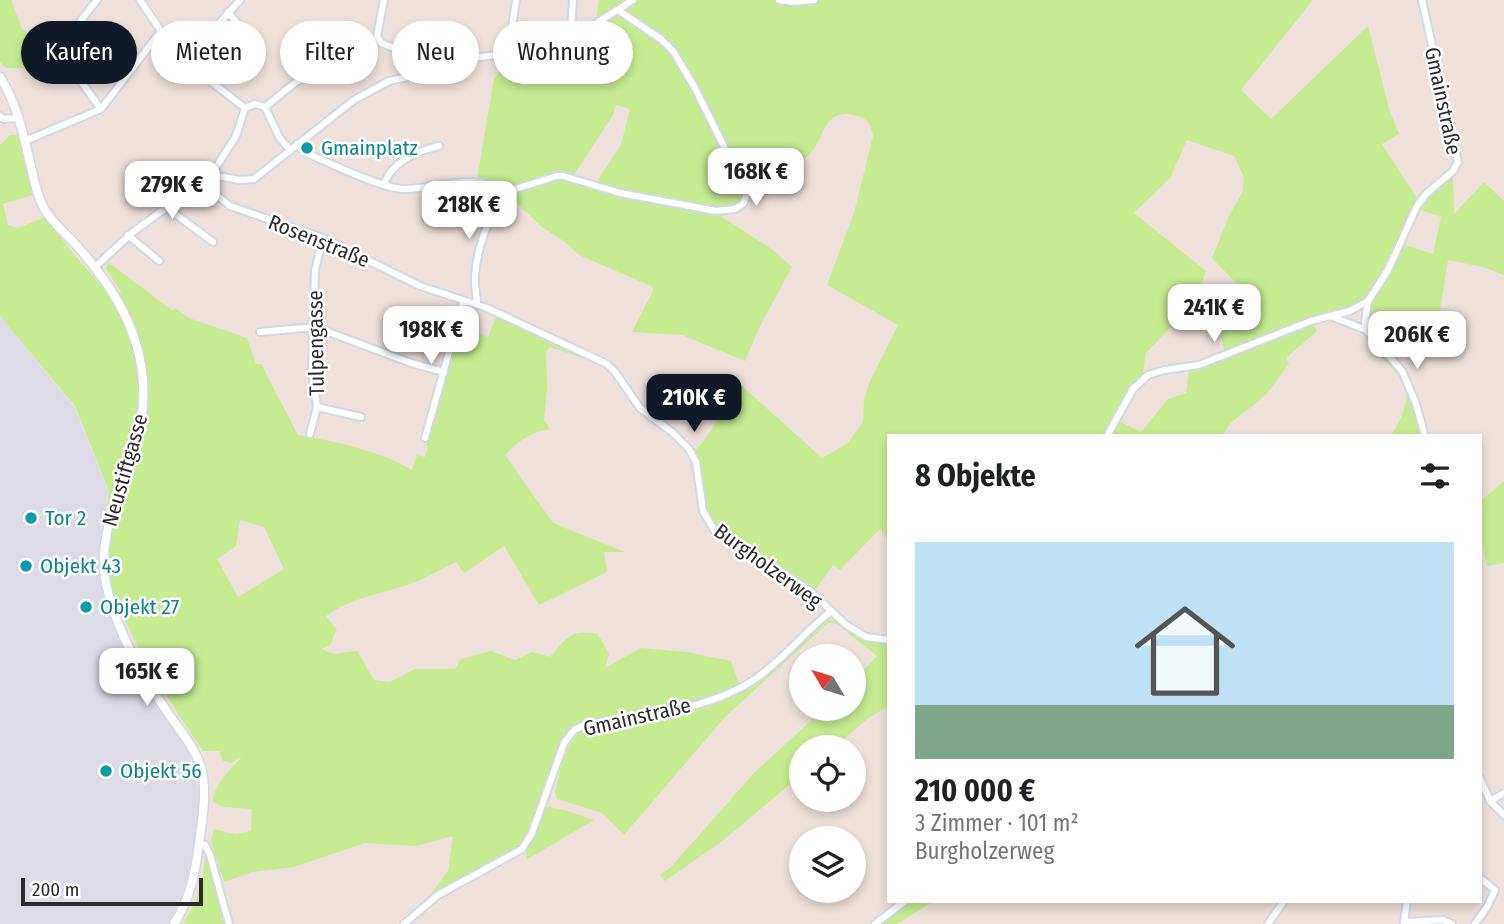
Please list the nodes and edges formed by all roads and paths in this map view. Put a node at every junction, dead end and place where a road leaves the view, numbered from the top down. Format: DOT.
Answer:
graph roads {
  1 [pos="97,0"];
  2 [pos="140,0"];
  3 [pos="228,0"];
  4 [pos="240,0"];
  5 [pos="384,0"];
  6 [pos="516,0"];
  7 [pos="573,0"];
  8 [pos="633,0"];
  9 [pos="779,0"];
  10 [pos="814,0"];
  11 [pos="1422,0"];
  12 [pos="618,10"];
  13 [pos="228,12"];
  14 [pos="154,21"];
  15 [pos="221,21"];
  16 [pos="235,21"];
  17 [pos="513,21"];
  18 [pos="571,21"];
  19 [pos="600,21"];
  20 [pos="151,44"];
  21 [pos="392,47"];
  22 [pos="0,77"];
  23 [pos="392,80"];
  24 [pos="213,84"];
  25 [pos="298,84"];
  26 [pos="265,107"];
  27 [pos="245,108"];
  28 [pos="101,109"];
  29 [pos="0,116"];
  30 [pos="18,118"];
  31 [pos="25,141"];
  32 [pos="297,144"];
  33 [pos="439,146"];
  34 [pos="290,150"];
  35 [pos="211,175"];
  36 [pos="202,183"];
  37 [pos="384,184"];
  38 [pos="506,192"];
  39 [pos="167,208"];
  40 [pos="128,235"];
  41 [pos="323,238"];
  42 [pos="214,242"];
  43 [pos="159,261"];
  44 [pos="95,267"];
  45 [pos="440,294"];
  46 [pos="1368,301"];
  47 [pos="463,302"];
  48 [pos="477,304"];
  49 [pos="1333,317"];
  50 [pos="314,327"];
  51 [pos="1366,330"];
  52 [pos="260,332"];
  53 [pos="444,372"];
  54 [pos="317,407"];
  55 [pos="361,417"];
  56 [pos="310,434"];
  57 [pos="1108,434"];
  58 [pos="1424,434"];
  59 [pos="425,438"];
  60 [pos="831,612"];
  61 [pos="887,640"];
  62 [pos="1482,783"];
  63 [pos="1504,793"];
  64 [pos="1482,800"];
  65 [pos="1490,801"];
  66 [pos="1504,815"];
  67 [pos="199,844"];
  68 [pos="1482,880"];
  69 [pos="902,903"];
  70 [pos="1283,903"];
  71 [pos="1407,903"];
  72 [pos="173,924"];
  73 [pos="229,924"];
  74 [pos="404,924"];
  75 [pos="875,924"];
  76 [pos="1268,924"];
  77 [pos="1452,924"];
  78 [pos="1475,924"];
  1 -- 28 [label="street"];
  2 -- 14 [label="street"];
  3 -- 13 [label="street"];
  4 -- 13 [label="street"];
  5 -- 21 [label="street"];
  6 -- 17 [label="street"];
  7 -- 18 [label="street"];
  8 -- 12 [label="street"];
  9 -- 10 [label="street"];
  11 -- 46 [label="street, Gmainstraße"];
  12 -- 19 [label="street"];
  12 -- 38 [label="street"];
  13 -- 15 [label="street"];
  13 -- 16 [label="street"];
  20 -- 28 [label="street"];
  22 -- 30 [label="street, Neustiftgasse"];
  23 -- 32 [label="street"];
  24 -- 27 [label="street"];
  25 -- 26 [label="street"];
  26 -- 27 [label="street"];
  26 -- 34 [label="street"];
  27 -- 35 [label="street"];
  28 -- 31 [label="street"];
  29 -- 30 [label="street"];
  30 -- 31 [label="street, Neustiftgasse"];
  31 -- 44 [label="street, Neustiftgasse"];
  32 -- 34 [label="street"];
  32 -- 37 [label="street"];
  33 -- 37 [label="street"];
  34 -- 35 [label="street"];
  35 -- 36 [label="street"];
  36 -- 39 [label="street"];
  36 -- 41 [label="street, Rosenstraße"];
  37 -- 38 [label="street"];
  38 -- 48 [label="street"];
  39 -- 40 [label="street"];
  39 -- 42 [label="street"];
  40 -- 43 [label="street"];
  40 -- 44 [label="street"];
  41 -- 45 [label="street, Rosenstraße"];
  41 -- 50 [label="street, Tulpengasse"];
  44 -- 67 [label="street, Neustiftgasse"];
  45 -- 47 [label="street, Burgholzerweg"];
  46 -- 49 [label="street"];
  46 -- 51 [label="street, Gmainstraße"];
  47 -- 48 [label="street, Burgholzerweg"];
  47 -- 53 [label="street"];
  48 -- 60 [label="street, Burgholzerweg"];
  49 -- 51 [label="street"];
  49 -- 57 [label="street"];
  50 -- 52 [label="street"];
  50 -- 53 [label="street"];
  50 -- 54 [label="street, Tulpengasse"];
  51 -- 58 [label="street"];
  53 -- 59 [label="street"];
  54 -- 55 [label="street, Tulpengasse"];
  54 -- 56 [label="street, Tulpengasse"];
  60 -- 61 [label="street"];
  60 -- 74 [label="street, Gmainstraße"];
  62 -- 65 [label="street"];
  63 -- 65 [label="street"];
  64 -- 65 [label="street"];
  65 -- 66 [label="street"];
  67 -- 72 [label="street, Neustiftgasse"];
  67 -- 73 [label="street"];
  68 -- 78 [label="street"];
  69 -- 75 [label="street"];
  70 -- 76 [label="street"];
  71 -- 77 [label="street"];
}
